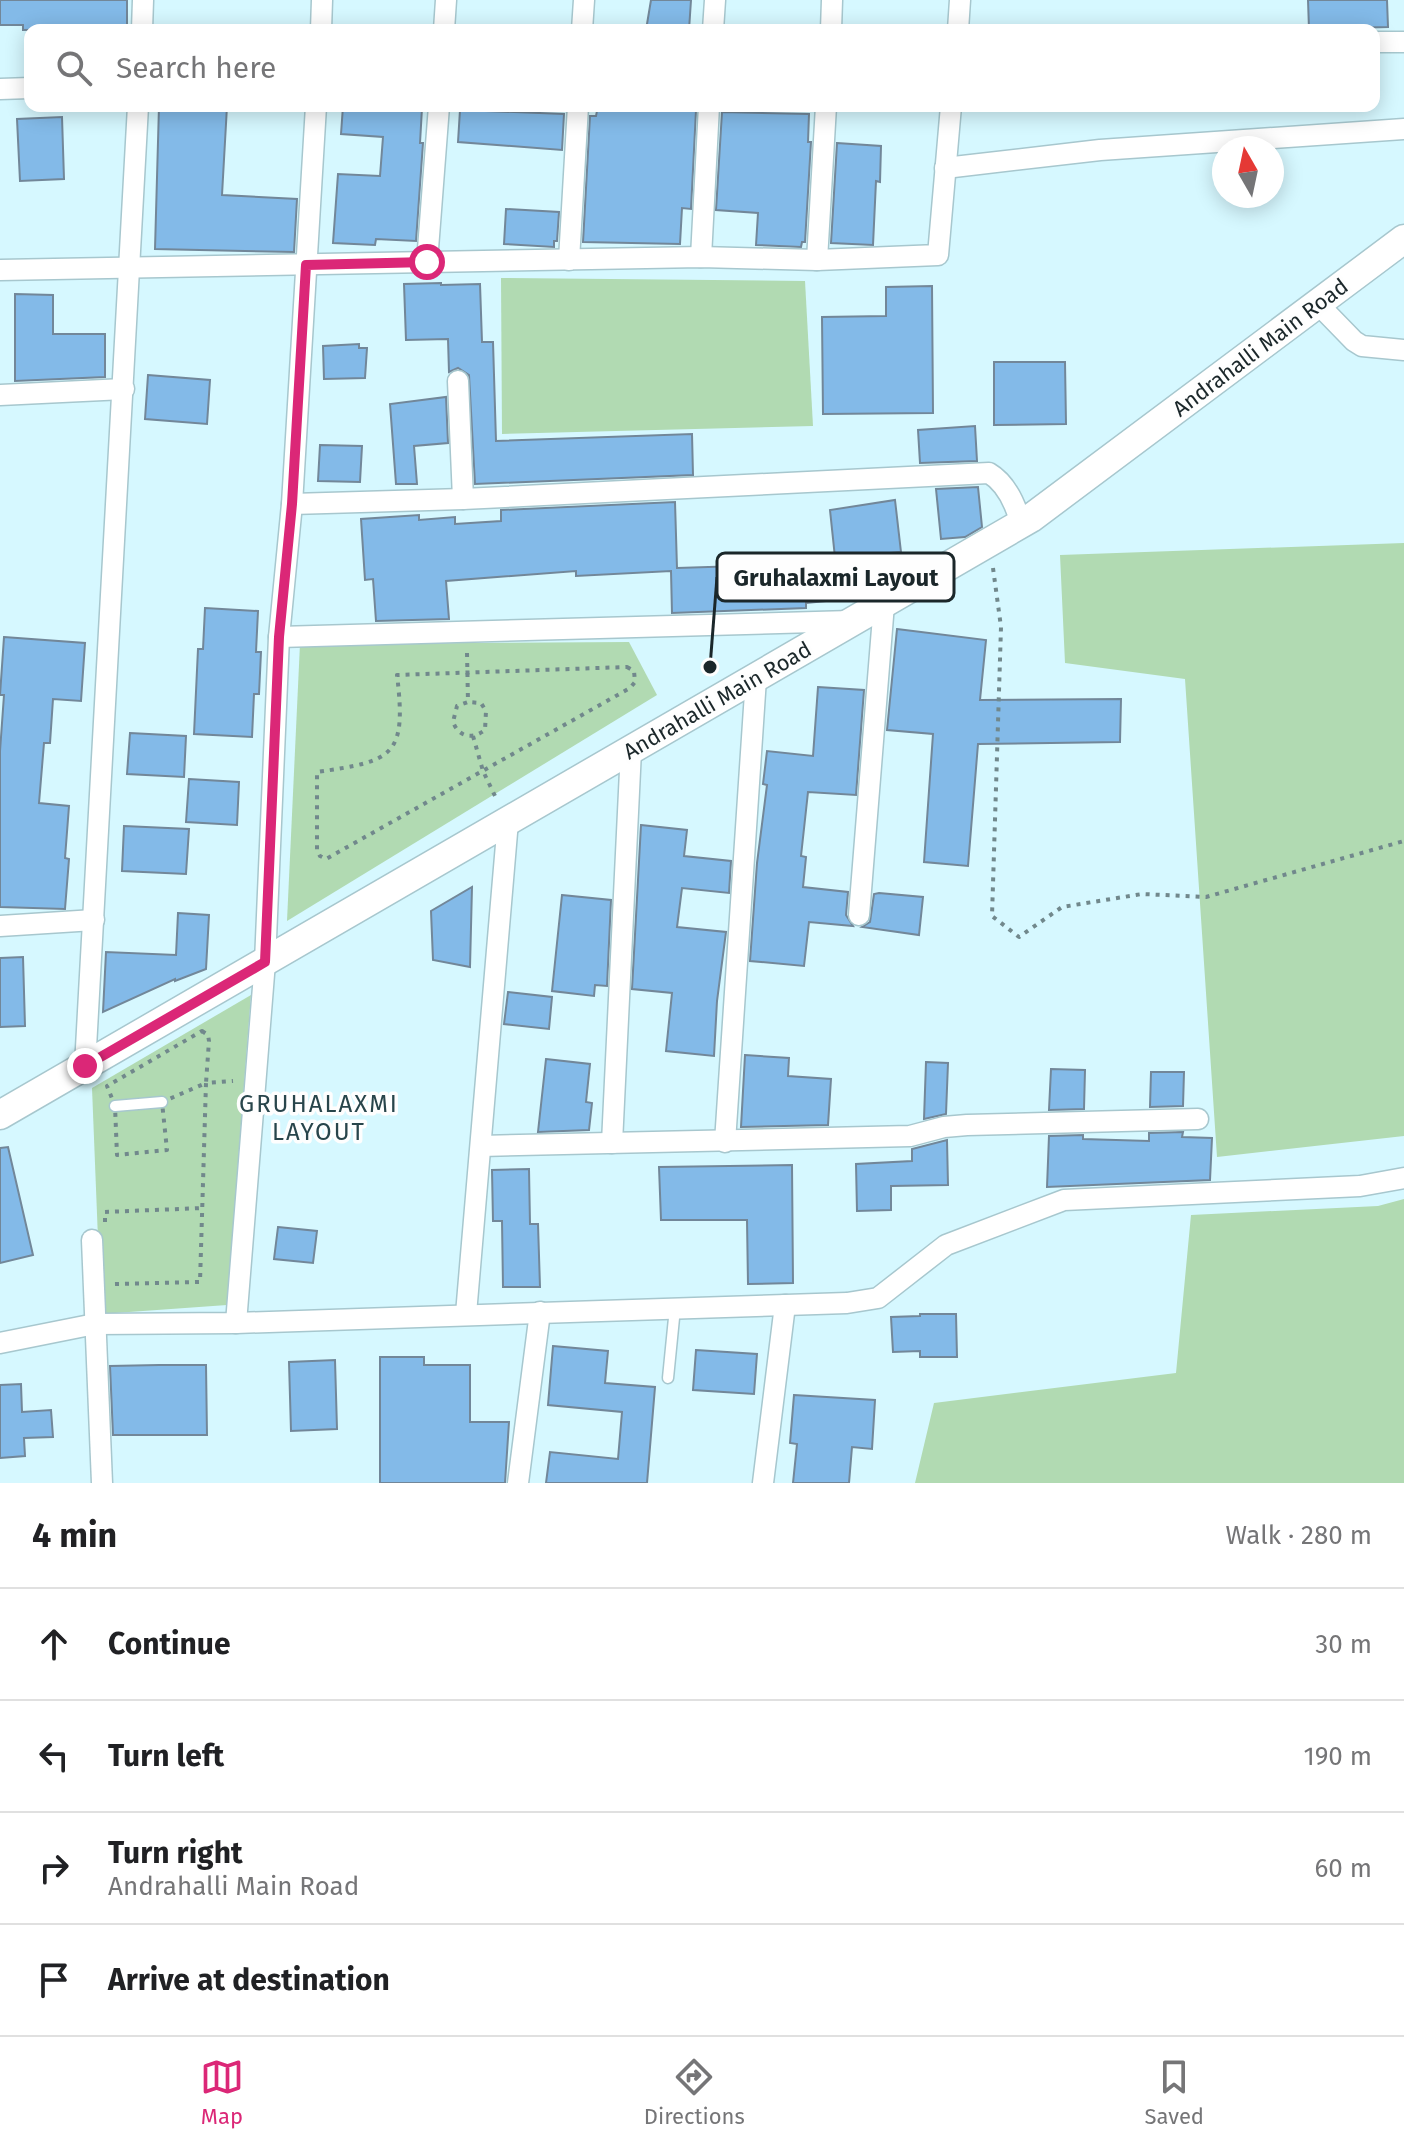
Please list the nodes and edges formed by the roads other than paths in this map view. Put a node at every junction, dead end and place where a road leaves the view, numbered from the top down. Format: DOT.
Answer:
graph roads {
  1 [pos="143,0"];
  2 [pos="322,0"];
  3 [pos="446,0"];
  4 [pos="584,0"];
  5 [pos="715,0"];
  6 [pos="832,0"];
  7 [pos="960,0"];
  8 [pos="142,24"];
  9 [pos="321,24"];
  10 [pos="444,24"];
  11 [pos="582,24"];
  12 [pos="713,24"];
  13 [pos="831,24"];
  14 [pos="958,24"];
  15 [pos="1380,42"];
  16 [pos="1404,42"];
  17 [pos="24,88"];
  18 [pos="0,89"];
  19 [pos="138,112"];
  20 [pos="316,112"];
  21 [pos="439,112"];
  22 [pos="578,112"];
  23 [pos="709,112"];
  24 [pos="826,112"];
  25 [pos="950,112"];
  26 [pos="1404,129"];
  27 [pos="945,168"];
  28 [pos="1397,249"];
  29 [pos="701,257"];
  30 [pos="569,260"];
  31 [pos="817,260"];
  32 [pos="427,262"];
  33 [pos="306,265"];
  34 [pos="131,268"];
  35 [pos="0,270"];
  36 [pos="1318,304"];
  37 [pos="1404,350"];
  38 [pos="458,381"];
  39 [pos="124,389"];
  40 [pos="0,395"];
  41 [pos="463,499"];
  42 [pos="292,504"];
  43 [pos="1021,524"];
  44 [pos="884,604"];
  45 [pos="853,621"];
  46 [pos="279,637"];
  47 [pos="756,678"];
  48 [pos="631,750"];
  49 [pos="508,821"];
  50 [pos="859,915"];
  51 [pos="94,920"];
  52 [pos="0,926"];
  53 [pos="265,962"];
  54 [pos="85,1066"];
  55 [pos="162,1102"];
  56 [pos="115,1106"];
  57 [pos="0,1115"];
  58 [pos="1198,1119"];
  59 [pos="725,1142"];
  60 [pos="612,1143"];
  61 [pos="481,1146"];
  62 [pos="1404,1178"];
  63 [pos="99,1233"];
  64 [pos="785,1305"];
  65 [pos="675,1308"];
  66 [pos="540,1312"];
  67 [pos="466,1314"];
  68 [pos="236,1323"];
  69 [pos="95,1324"];
  70 [pos="0,1343"];
  71 [pos="668,1378"];
  72 [pos="102,1483"];
  73 [pos="518,1483"];
  74 [pos="763,1483"];
  1 -- 8 [label="street"];
  2 -- 9 [label="street"];
  3 -- 10 [label="street"];
  4 -- 11 [label="street"];
  5 -- 12 [label="street"];
  6 -- 13 [label="street"];
  7 -- 14 [label="street"];
  15 -- 16 [label="street"];
  17 -- 18 [label="street"];
  19 -- 34 [label="street"];
  20 -- 33 [label="street"];
  21 -- 32 [label="street"];
  22 -- 30 [label="street"];
  23 -- 29 [label="street"];
  24 -- 31 [label="street"];
  25 -- 27 [label="street"];
  26 -- 27 [label="street"];
  27 -- 31 [label="street"];
  28 -- 36 [label="main road, Andrahalli Main Road"];
  29 -- 30 [label="street"];
  29 -- 31 [label="street"];
  30 -- 32 [label="street"];
  32 -- 33 [label="street"];
  33 -- 34 [label="street"];
  33 -- 42 [label="street"];
  34 -- 35 [label="street"];
  34 -- 39 [label="street"];
  36 -- 37 [label="street"];
  36 -- 43 [label="main road, Andrahalli Main Road"];
  38 -- 41 [label="street"];
  39 -- 40 [label="street"];
  39 -- 51 [label="street"];
  41 -- 42 [label="street"];
  41 -- 43 [label="street"];
  42 -- 46 [label="street"];
  43 -- 44 [label="main road, Andrahalli Main Road"];
  44 -- 45 [label="main road, Andrahalli Main Road"];
  44 -- 50 [label="street"];
  45 -- 46 [label="street"];
  45 -- 47 [label="main road, Andrahalli Main Road"];
  46 -- 53 [label="street"];
  47 -- 48 [label="main road, Andrahalli Main Road"];
  47 -- 59 [label="street"];
  48 -- 49 [label="main road, Andrahalli Main Road"];
  48 -- 60 [label="street"];
  49 -- 53 [label="main road, Andrahalli Main Road"];
  49 -- 61 [label="street"];
  51 -- 52 [label="street"];
  51 -- 54 [label="street"];
  53 -- 54 [label="main road, Andrahalli Main Road"];
  53 -- 68 [label="street"];
  54 -- 57 [label="main road, Andrahalli Main Road"];
  55 -- 56 [label="lane"];
  58 -- 59 [label="street"];
  59 -- 60 [label="street"];
  60 -- 61 [label="street"];
  61 -- 67 [label="street"];
  62 -- 64 [label="street"];
  63 -- 69 [label="street"];
  64 -- 65 [label="street"];
  64 -- 74 [label="street"];
  65 -- 66 [label="street"];
  65 -- 71 [label="lane"];
  66 -- 67 [label="street"];
  66 -- 73 [label="street"];
  67 -- 68 [label="street"];
  68 -- 69 [label="street"];
  69 -- 70 [label="street"];
  69 -- 72 [label="street"];
}
